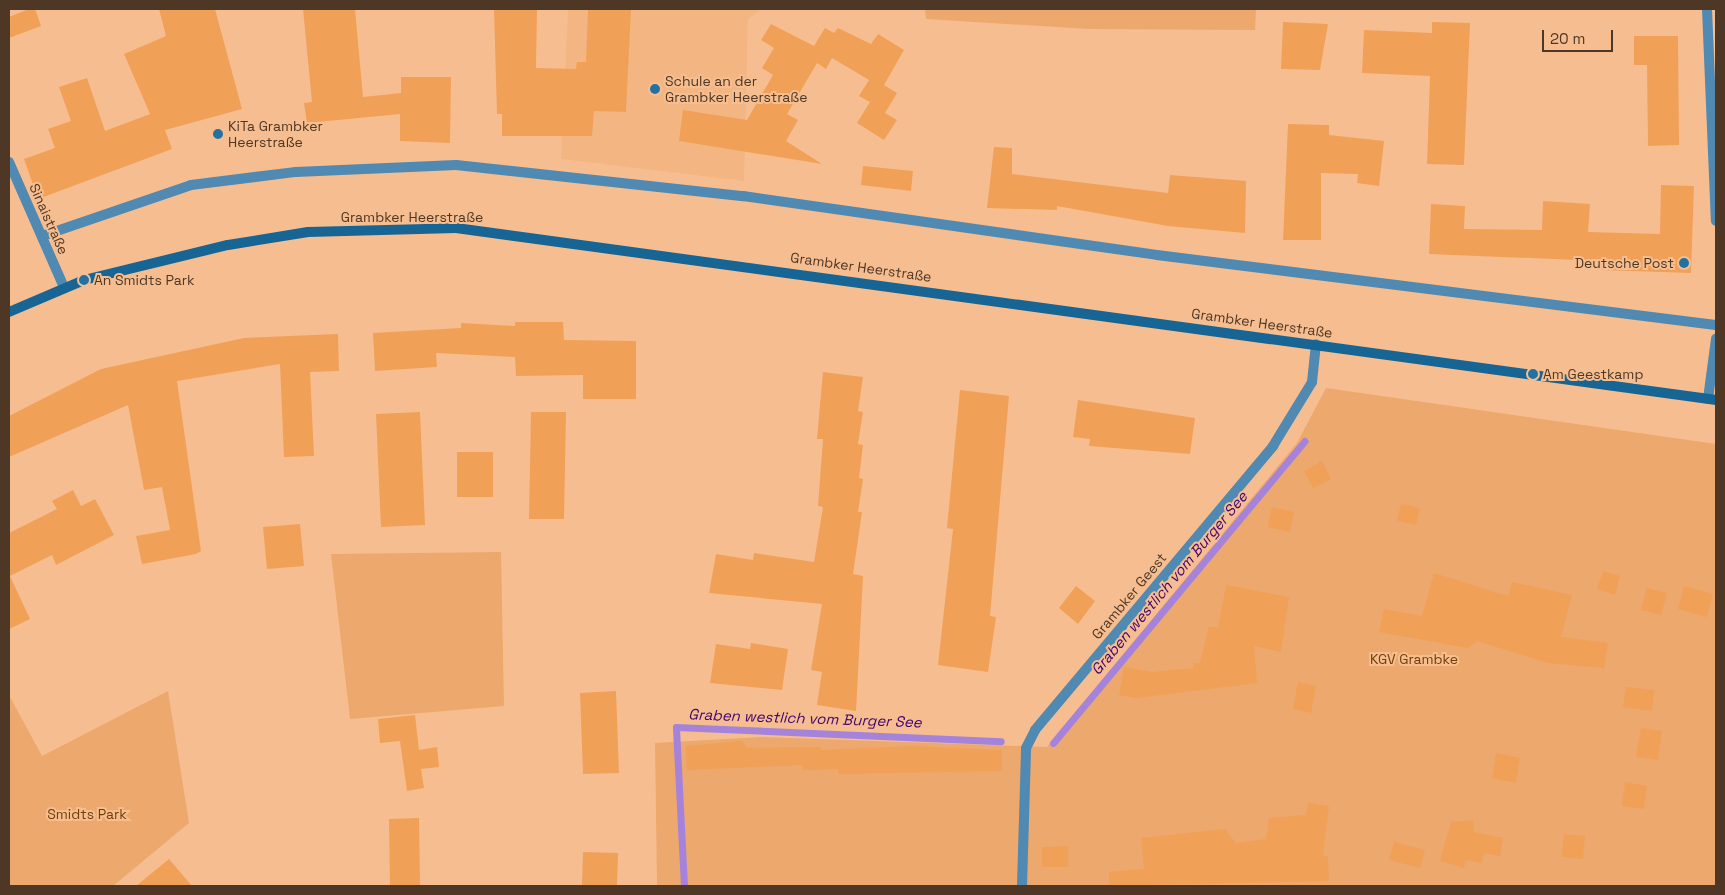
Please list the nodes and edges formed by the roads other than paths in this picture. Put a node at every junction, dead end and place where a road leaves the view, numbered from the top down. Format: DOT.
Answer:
graph roads {
  1 [pos="1707,9"];
  2 [pos="9,162"];
  3 [pos="1716,216"];
  4 [pos="1716,221"];
  5 [pos="42,236"];
  6 [pos="64,287"];
  7 [pos="9,312"];
  8 [pos="1716,325"];
  9 [pos="1716,339"];
  10 [pos="1316,344"];
  11 [pos="1712,399"];
  12 [pos="1022,886"];
  1 -- 3 [label="street"];
  2 -- 5 [label="street, Sinaistraße"];
  3 -- 4 [label="street"];
  5 -- 6 [label="street, Sinaistraße"];
  5 -- 8 [label="street"];
  6 -- 7 [label="main road, Grambker Heerstraße"];
  6 -- 10 [label="main road, Grambker Heerstraße"];
  9 -- 11 [label="street"];
  10 -- 11 [label="main road, Grambker Heerstraße"];
  10 -- 12 [label="street, Grambker Geest"];
}
